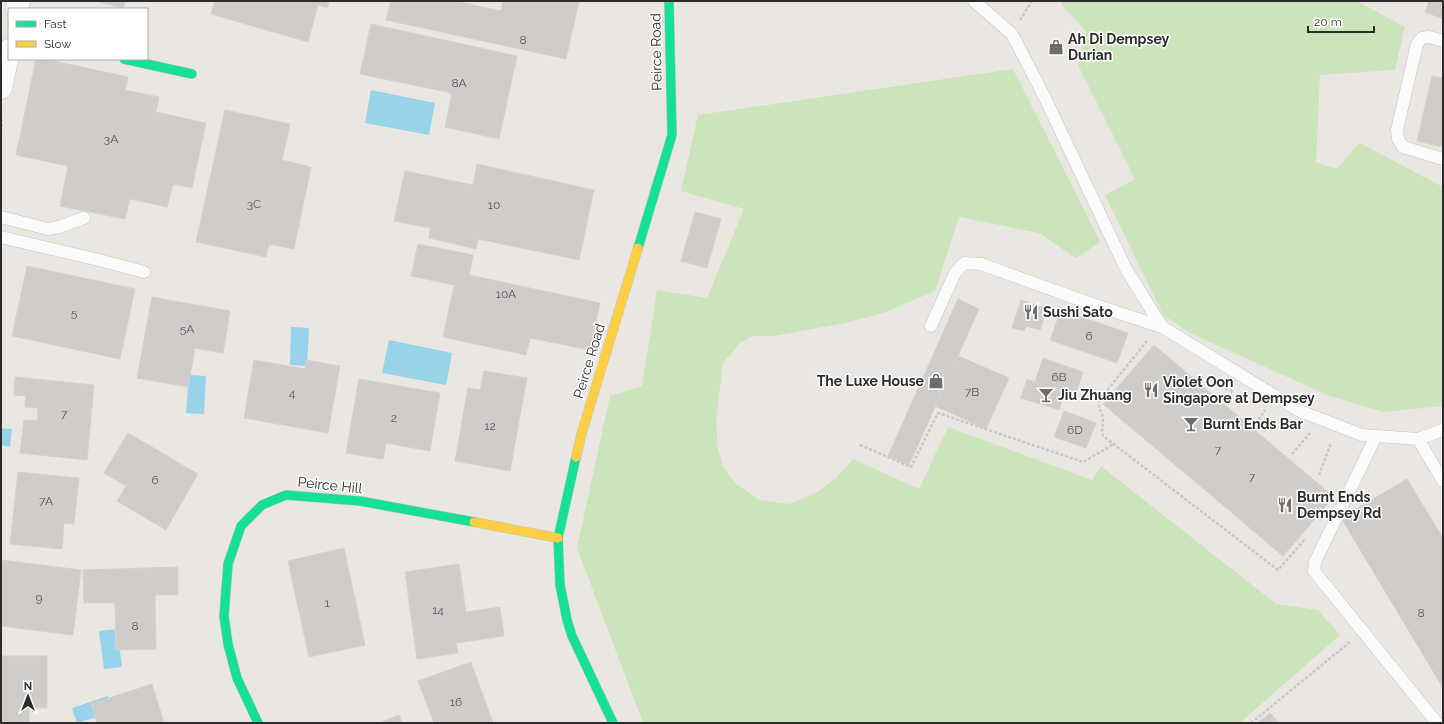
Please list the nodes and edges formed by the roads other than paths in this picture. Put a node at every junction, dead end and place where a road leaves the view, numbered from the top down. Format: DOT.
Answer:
graph roads {
  1 [pos="669,1"];
  2 [pos="974,1"];
  3 [pos="1443,41"];
  4 [pos="8,55"];
  5 [pos="129,60"];
  6 [pos="192,74"];
  7 [pos="1,88"];
  8 [pos="1443,159"];
  9 [pos="1,217"];
  10 [pos="84,218"];
  11 [pos="1,238"];
  12 [pos="144,272"];
  13 [pos="931,326"];
  14 [pos="1162,327"];
  15 [pos="1443,430"];
  16 [pos="1376,436"];
  17 [pos="1418,438"];
  18 [pos="1443,481"];
  19 [pos="558,538"];
  20 [pos="258,723"];
  21 [pos="613,723"];
  22 [pos="1437,723"];
  1 -- 19 [label="street, Peirce Road"];
  2 -- 14 [label="lane"];
  3 -- 8 [label="lane"];
  4 -- 7 [label="street"];
  5 -- 6 [label="street"];
  9 -- 10 [label="lane"];
  11 -- 12 [label="lane"];
  13 -- 14 [label="lane"];
  14 -- 16 [label="lane"];
  15 -- 17 [label="lane"];
  16 -- 17 [label="lane"];
  16 -- 22 [label="lane"];
  17 -- 18 [label="lane"];
  19 -- 20 [label="street, Peirce Hill"];
  19 -- 21 [label="street, Peirce Road"];
}
